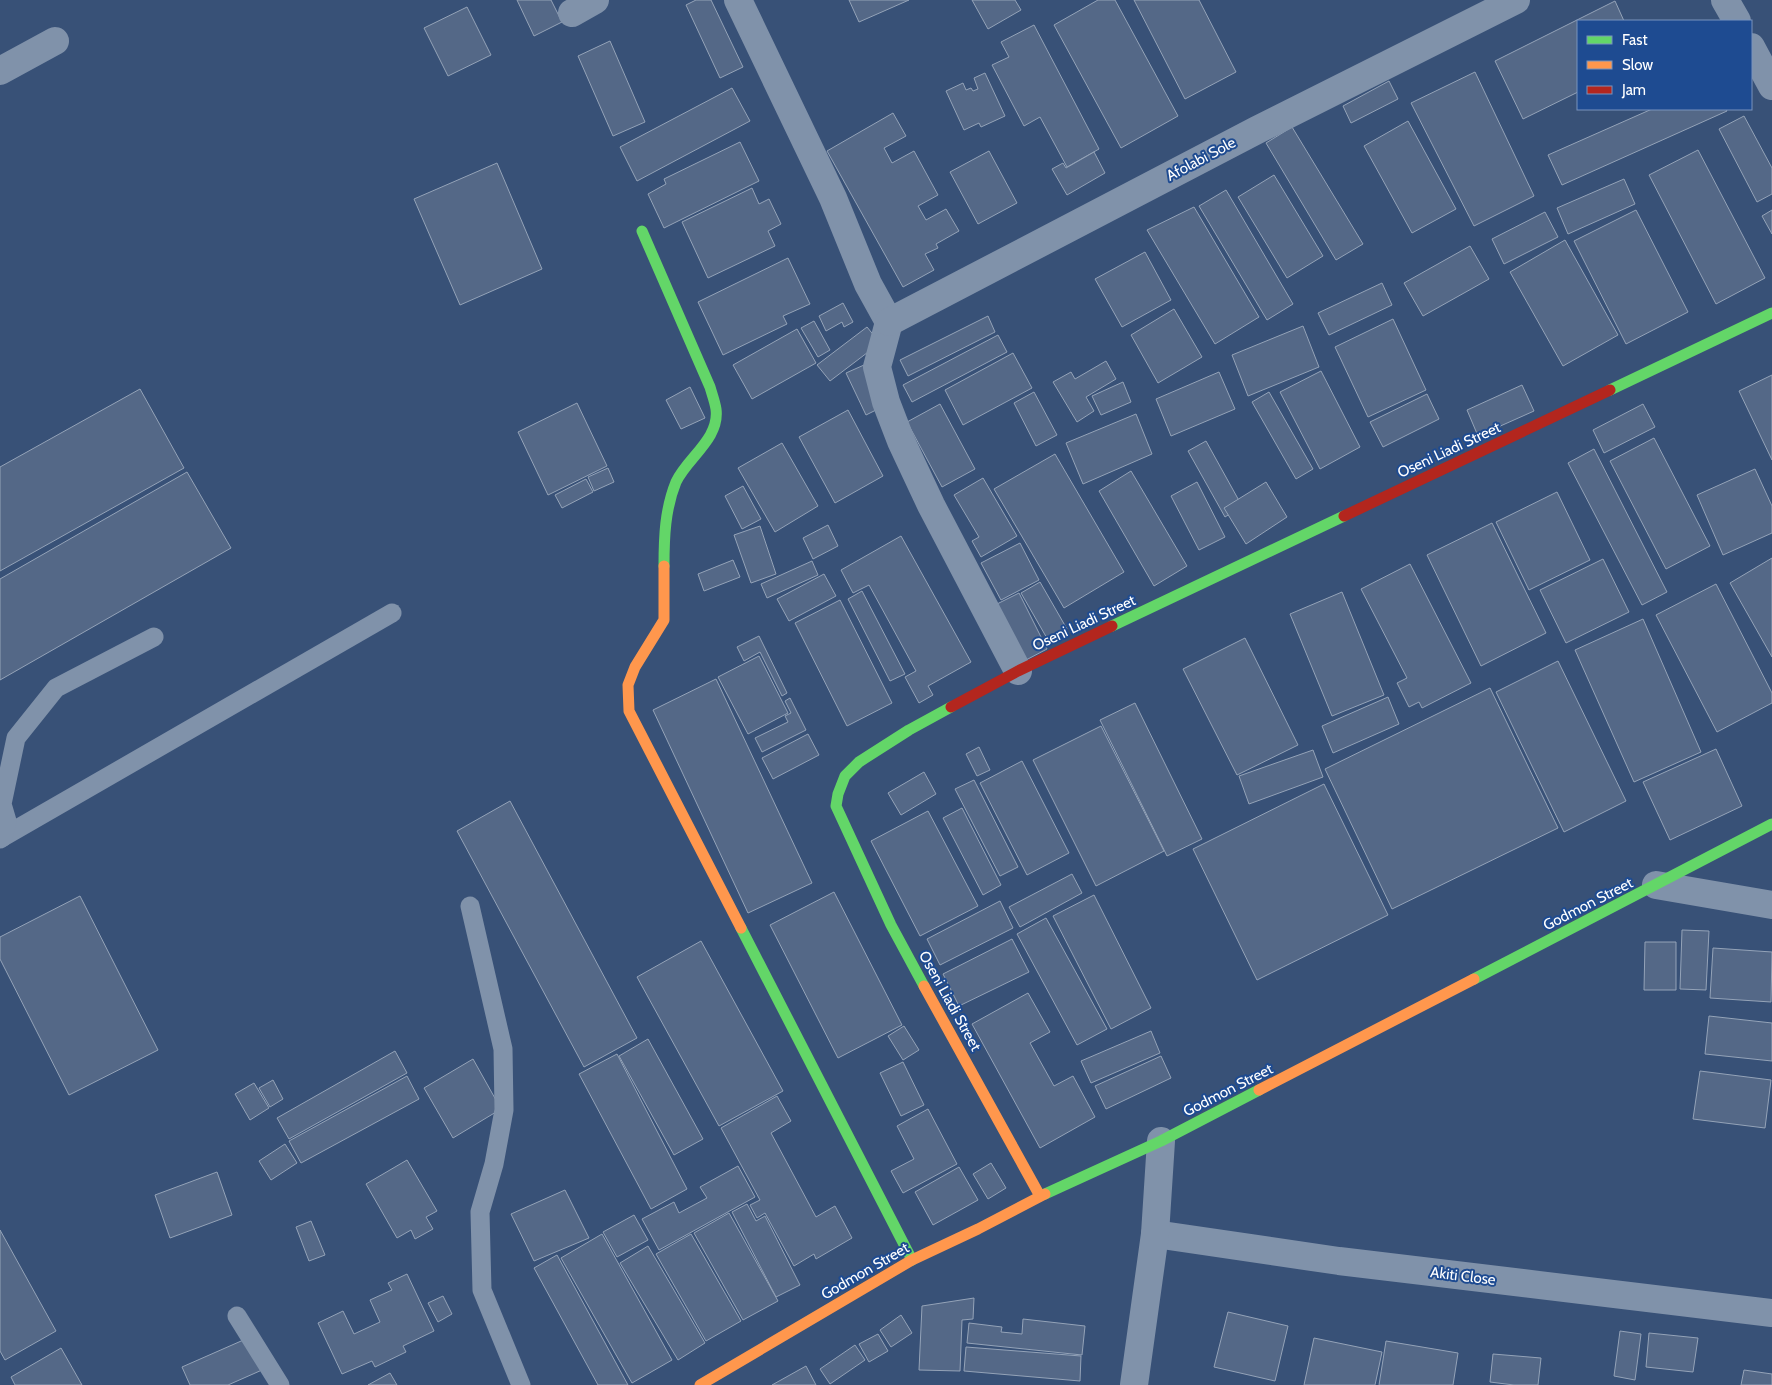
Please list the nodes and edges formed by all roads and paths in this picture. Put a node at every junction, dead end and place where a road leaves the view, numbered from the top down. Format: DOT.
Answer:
graph roads {
  1 [pos="738,0"];
  2 [pos="1516,0"];
  3 [pos="1725,0"];
  4 [pos="1736,20"];
  5 [pos="55,41"];
  6 [pos="1752,49"];
  7 [pos="0,71"];
  8 [pos="1772,86"];
  9 [pos="642,231"];
  10 [pos="1772,313"];
  11 [pos="889,322"];
  12 [pos="392,612"];
  13 [pos="154,637"];
  14 [pos="1018,671"];
  15 [pos="1772,824"];
  16 [pos="1,838"];
  17 [pos="1656,885"];
  18 [pos="1772,905"];
  19 [pos="470,906"];
  20 [pos="1161,1141"];
  21 [pos="1040,1196"];
  22 [pos="1155,1234"];
  23 [pos="912,1260"];
  24 [pos="1772,1313"];
  25 [pos="237,1316"];
  26 [pos="280,1385"];
  27 [pos="521,1385"];
  28 [pos="700,1385"];
  29 [pos="1134,1385"];
  1 -- 11 [label="street"];
  2 -- 11 [label="street, Afolabi Sole"];
  3 -- 4 [label="street"];
  5 -- 7 [label="street"];
  6 -- 8 [label="street"];
  9 -- 23 [label="street"];
  10 -- 14 [label="street, Oseni Liadi Street"];
  11 -- 14 [label="street"];
  12 -- 16 [label="lane"];
  13 -- 16 [label="lane"];
  14 -- 21 [label="street, Oseni Liadi Street"];
  15 -- 17 [label="street, Godmon Street"];
  17 -- 18 [label="street"];
  17 -- 20 [label="street, Godmon Street"];
  19 -- 27 [label="lane"];
  20 -- 21 [label="street, Godmon Street"];
  20 -- 22 [label="street"];
  21 -- 23 [label="street, Godmon Street"];
  22 -- 24 [label="street, Akiti Close"];
  22 -- 29 [label="street"];
  23 -- 28 [label="street, Godmon Street"];
  25 -- 26 [label="lane"];
}
